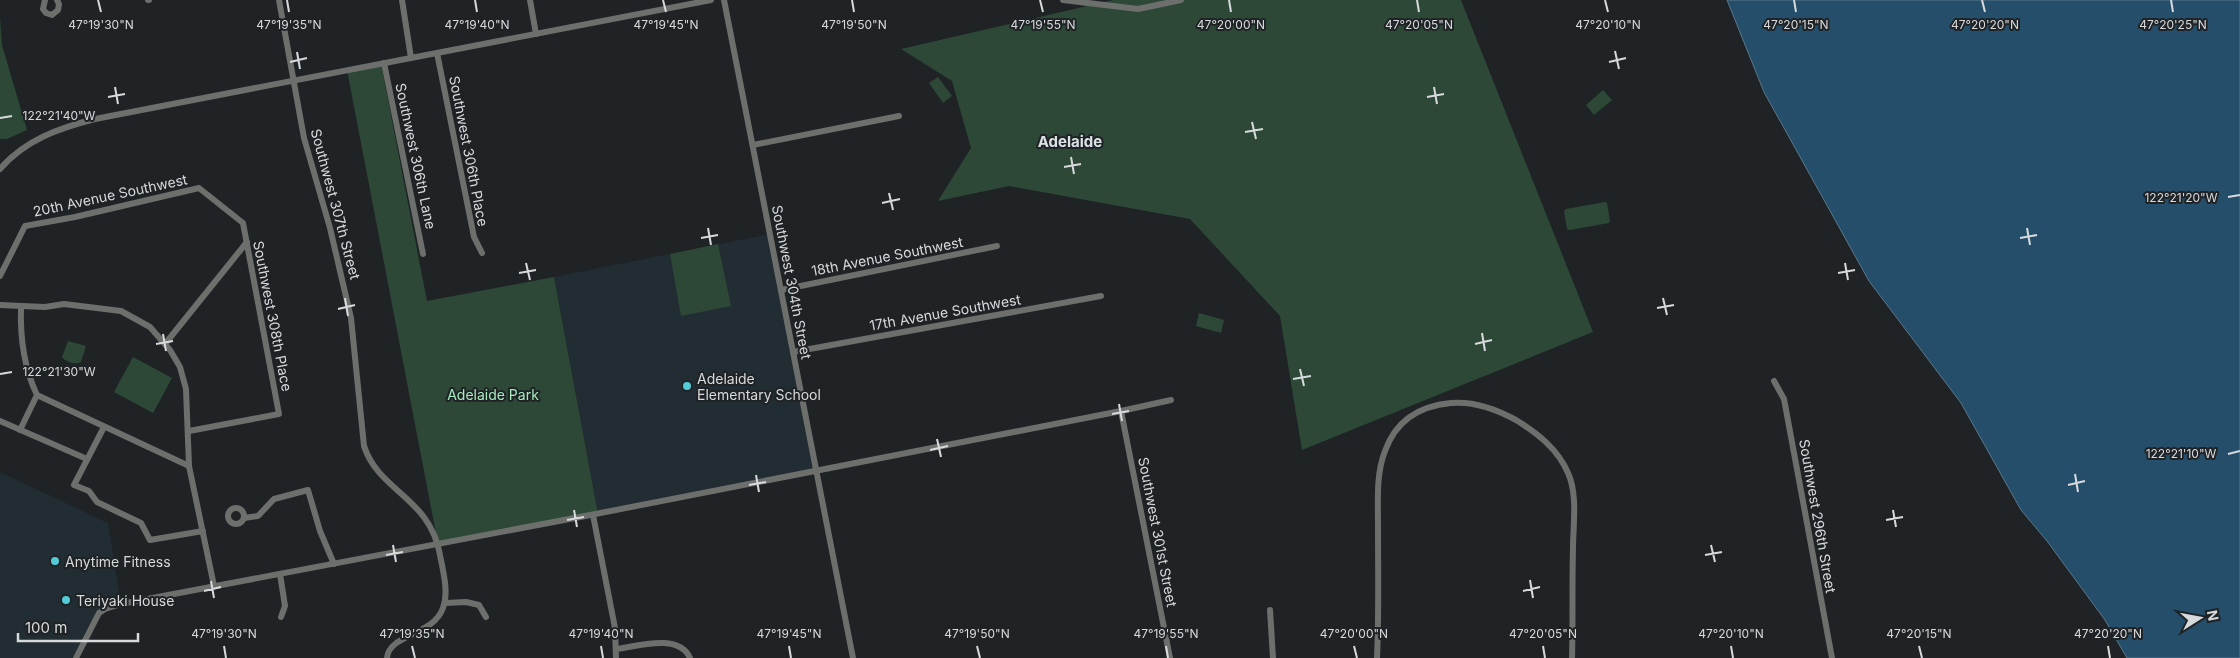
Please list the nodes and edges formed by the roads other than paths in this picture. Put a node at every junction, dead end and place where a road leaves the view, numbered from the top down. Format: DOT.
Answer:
graph roads {
  1 [pos="45,0"];
  2 [pos="57,0"];
  3 [pos="278,0"];
  4 [pos="402,0"];
  5 [pos="530,0"];
  6 [pos="711,0"];
  7 [pos="724,0"];
  8 [pos="1064,0"];
  9 [pos="1181,0"];
  10 [pos="536,34"];
  11 [pos="438,53"];
  12 [pos="411,58"];
  13 [pos="384,63"];
  14 [pos="294,79"];
  15 [pos="899,116"];
  16 [pos="753,145"];
  17 [pos="0,169"];
  18 [pos="243,222"];
  19 [pos="247,242"];
  20 [pos="997,246"];
  21 [pos="482,253"];
  22 [pos="423,254"];
  23 [pos="0,276"];
  24 [pos="781,290"];
  25 [pos="1101,296"];
  26 [pos="0,305"];
  27 [pos="21,308"];
  28 [pos="165,344"];
  29 [pos="793,352"];
  30 [pos="1774,381"];
  31 [pos="36,394"];
  32 [pos="1171,400"];
  33 [pos="1121,411"];
  34 [pos="0,421"];
  35 [pos="104,427"];
  36 [pos="20,430"];
  37 [pos="189,431"];
  38 [pos="87,459"];
  39 [pos="189,466"];
  40 [pos="816,471"];
  41 [pos="593,515"];
  42 [pos="244,518"];
  43 [pos="203,531"];
  44 [pos="438,544"];
  45 [pos="334,564"];
  46 [pos="280,574"];
  47 [pos="214,586"];
  48 [pos="445,603"];
  49 [pos="1270,610"];
  50 [pos="281,617"];
  51 [pos="486,617"];
  52 [pos="617,649"];
  53 [pos="76,658"];
  54 [pos="386,658"];
  55 [pos="616,658"];
  56 [pos="690,658"];
  57 [pos="853,658"];
  58 [pos="1170,658"];
  59 [pos="1273,658"];
  60 [pos="1377,658"];
  61 [pos="1572,658"];
  62 [pos="1832,658"];
  1 -- 2 [label="street"];
  3 -- 14 [label="street, Southwest 307th Street"];
  4 -- 12 [label="street"];
  5 -- 10 [label="street"];
  6 -- 10 [label="street"];
  7 -- 16 [label="street, Southwest 304th Street"];
  8 -- 9 [label="street"];
  10 -- 11 [label="street"];
  11 -- 12 [label="street"];
  11 -- 21 [label="street, Southwest 306th Place"];
  12 -- 13 [label="street"];
  13 -- 14 [label="street"];
  13 -- 22 [label="street, Southwest 306th Lane"];
  14 -- 17 [label="street"];
  14 -- 44 [label="street, Southwest 307th Street"];
  15 -- 16 [label="street"];
  16 -- 24 [label="street, Southwest 304th Street"];
  18 -- 19 [label="street, Southwest 308th Place"];
  18 -- 23 [label="street, 20th Avenue Southwest"];
  19 -- 28 [label="street"];
  19 -- 37 [label="street, Southwest 308th Place"];
  20 -- 24 [label="street, 18th Avenue Southwest"];
  24 -- 29 [label="street, Southwest 304th Street"];
  25 -- 29 [label="street, 17th Avenue Southwest"];
  26 -- 27 [label="street"];
  27 -- 28 [label="street"];
  27 -- 31 [label="street"];
  28 -- 37 [label="street"];
  29 -- 40 [label="street, Southwest 304th Street"];
  30 -- 62 [label="street, Southwest 296th Street"];
  31 -- 35 [label="street"];
  31 -- 36 [label="street"];
  32 -- 33 [label="street"];
  33 -- 40 [label="street"];
  33 -- 58 [label="street, Southwest 301st Street"];
  34 -- 36 [label="street"];
  35 -- 38 [label="street"];
  35 -- 39 [label="street"];
  36 -- 38 [label="street"];
  37 -- 39 [label="street"];
  38 -- 43 [label="street"];
  39 -- 43 [label="street"];
  40 -- 41 [label="street"];
  40 -- 57 [label="street, Southwest 304th Street"];
  41 -- 44 [label="street"];
  41 -- 52 [label="street"];
  42 -- 45 [label="street"];
  43 -- 47 [label="street"];
  44 -- 45 [label="street"];
  44 -- 48 [label="street, Southwest 307th Street"];
  45 -- 46 [label="street"];
  46 -- 47 [label="street"];
  46 -- 50 [label="street"];
  47 -- 53 [label="street"];
  48 -- 51 [label="street"];
  48 -- 54 [label="street"];
  49 -- 59 [label="street"];
  52 -- 55 [label="street"];
  52 -- 56 [label="street"];
  60 -- 61 [label="street"];
}
